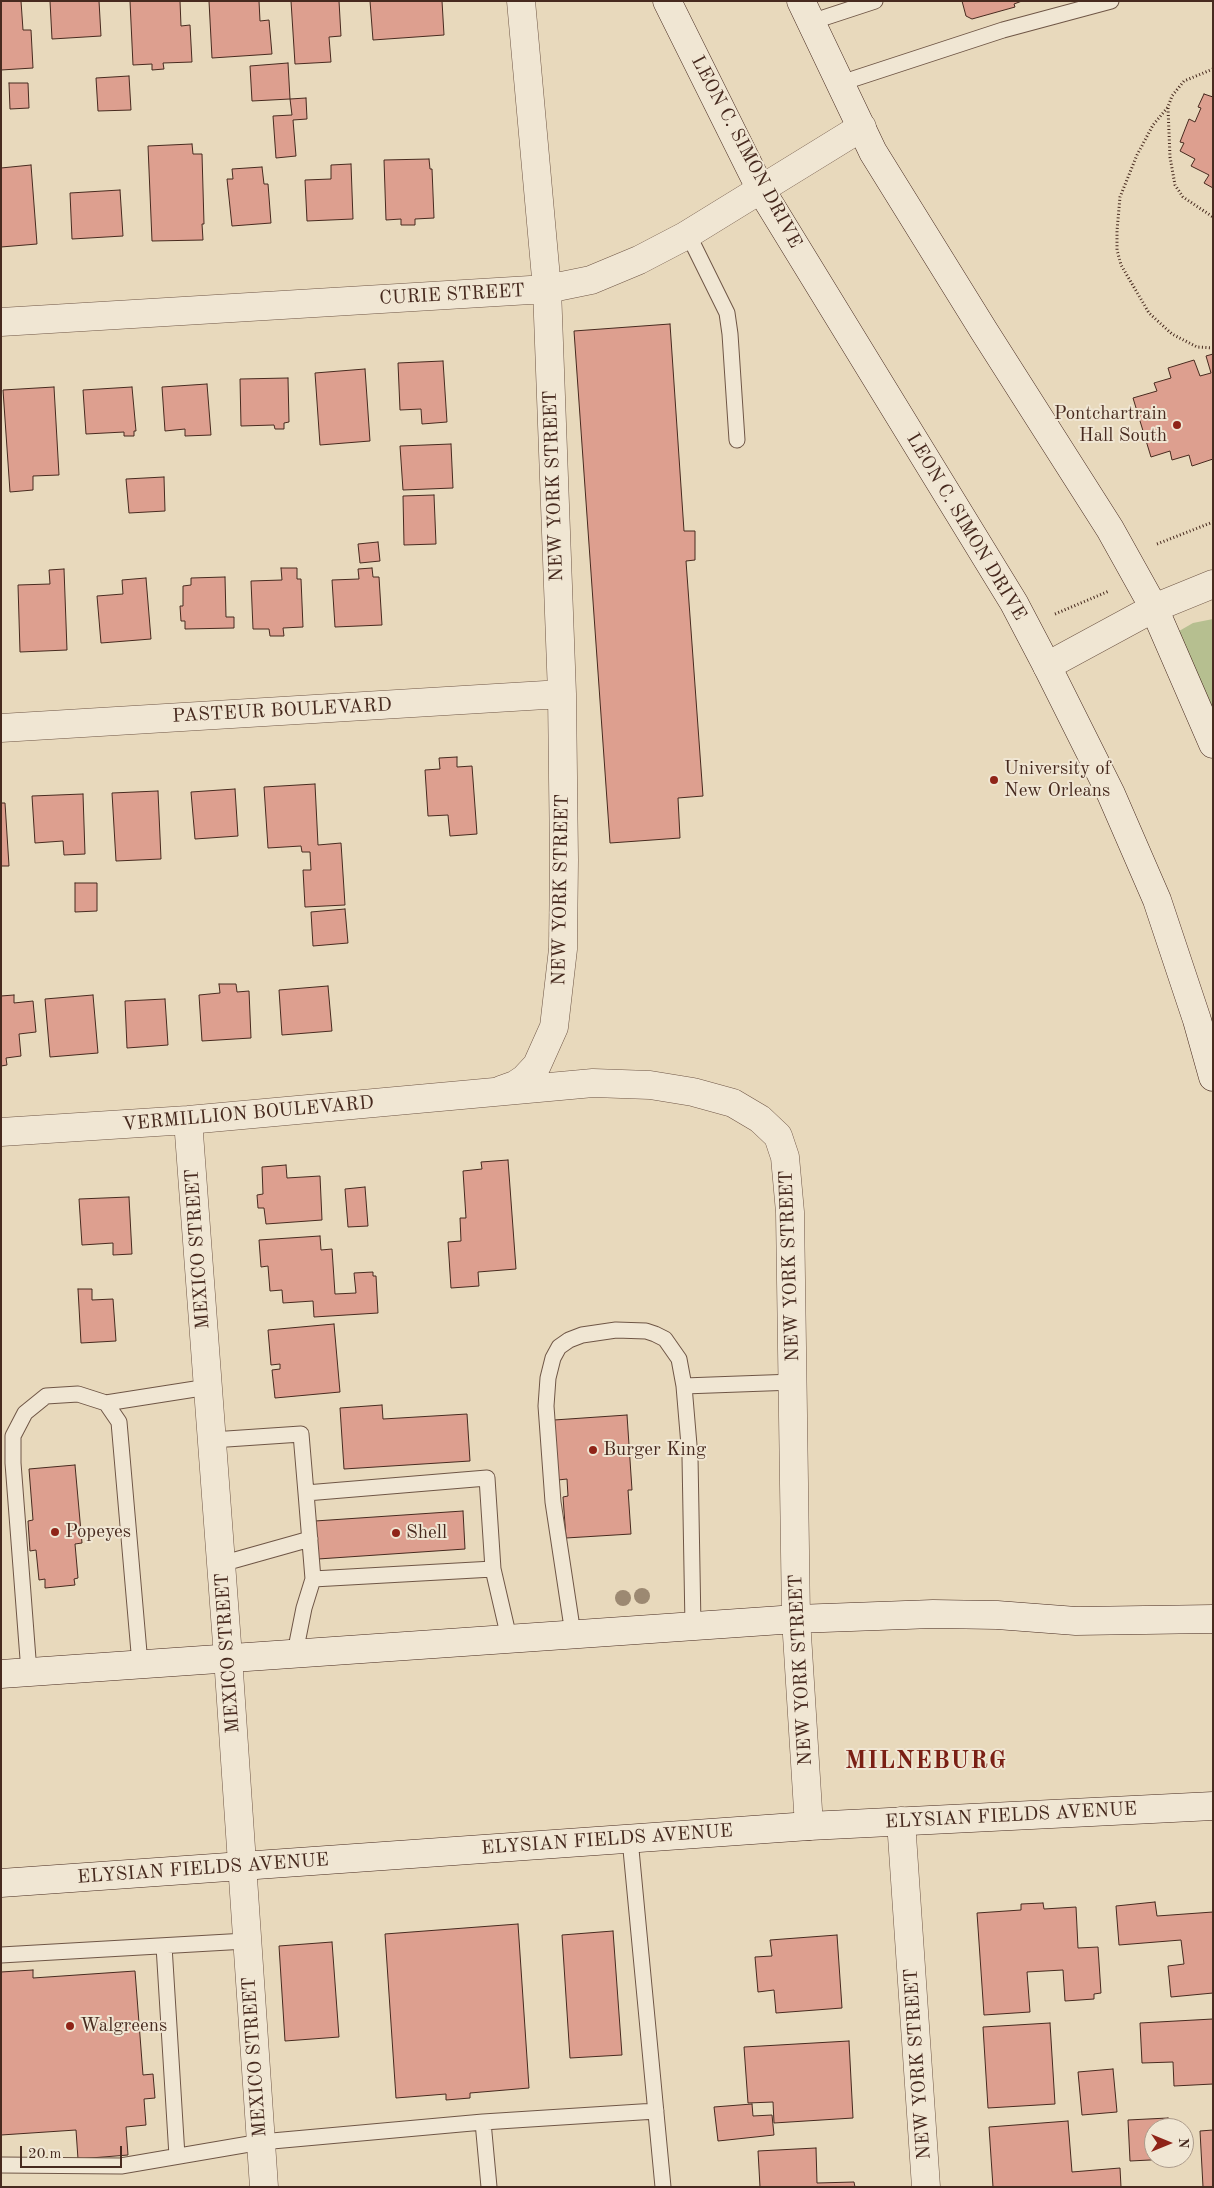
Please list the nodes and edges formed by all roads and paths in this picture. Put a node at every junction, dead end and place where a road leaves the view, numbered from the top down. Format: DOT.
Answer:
graph roads {
  1 [pos="521,1"];
  2 [pos="667,1"];
  3 [pos="875,1"];
  4 [pos="1111,1"];
  5 [pos="806,12"];
  6 [pos="1213,70"];
  7 [pos="841,83"];
  8 [pos="1168,107"];
  9 [pos="862,127"];
  10 [pos="761,190"];
  11 [pos="1213,217"];
  12 [pos="688,234"];
  13 [pos="547,289"];
  14 [pos="1,322"];
  15 [pos="1213,348"];
  16 [pos="737,440"];
  17 [pos="1213,522"];
  18 [pos="1156,544"];
  19 [pos="1138,578"];
  20 [pos="1213,584"];
  21 [pos="1154,608"];
  22 [pos="1026,626"];
  23 [pos="1047,666"];
  24 [pos="562,694"];
  25 [pos="1,728"];
  26 [pos="1213,744"];
  27 [pos="1213,1078"];
  28 [pos="494,1093"];
  29 [pos="188,1120"];
  30 [pos="1,1132"];
  31 [pos="794,1382"];
  32 [pos="684,1386"];
  33 [pos="208,1387"];
  34 [pos="106,1403"];
  35 [pos="212,1440"];
  36 [pos="306,1493"];
  37 [pos="310,1539"];
  38 [pos="221,1564"];
  39 [pos="493,1569"];
  40 [pos="313,1579"];
  41 [pos="796,1619"];
  42 [pos="1213,1619"];
  43 [pos="694,1626"];
  44 [pos="573,1634"];
  45 [pos="510,1638"];
  46 [pos="295,1653"];
  47 [pos="228,1657"];
  48 [pos="140,1664"];
  49 [pos="30,1672"];
  50 [pos="1,1674"];
  51 [pos="1213,1806"];
  52 [pos="901,1821"];
  53 [pos="809,1826"];
  54 [pos="630,1838"];
  55 [pos="242,1867"];
  56 [pos="1,1883"];
  57 [pos="246,1942"];
  58 [pos="164,1946"];
  59 [pos="1,1955"];
  60 [pos="656,2111"];
  61 [pos="484,2122"];
  62 [pos="261,2142"];
  63 [pos="177,2156"];
  64 [pos="1,2165"];
  65 [pos="264,2187"];
  66 [pos="489,2187"];
  67 [pos="663,2187"];
  68 [pos="926,2187"];
  1 -- 13 [label="street, NEW YORK STREET"];
  2 -- 10 [label="street, LEON C. SIMON DRIVE"];
  3 -- 5 [label="lane"];
  4 -- 7 [label="lane"];
  5 -- 7 [label="street"];
  6 -- 8 [label="path"];
  7 -- 9 [label="street"];
  8 -- 11 [label="path"];
  8 -- 15 [label="path"];
  9 -- 10 [label="street, CURIE STREET"];
  9 -- 19 [label="street"];
  10 -- 12 [label="street, CURIE STREET"];
  10 -- 22 [label="street, LEON C. SIMON DRIVE"];
  12 -- 13 [label="street, CURIE STREET"];
  12 -- 16 [label="lane"];
  13 -- 14 [label="street, CURIE STREET"];
  13 -- 24 [label="street, NEW YORK STREET"];
  17 -- 18 [label="path"];
  19 -- 21 [label="street"];
  19 -- 22 [label="path"];
  20 -- 21 [label="street"];
  21 -- 23 [label="street"];
  21 -- 26 [label="street"];
  22 -- 23 [label="street, LEON C. SIMON DRIVE"];
  23 -- 27 [label="street, LEON C. SIMON DRIVE"];
  24 -- 25 [label="street, PASTEUR BOULEVARD"];
  24 -- 28 [label="street, NEW YORK STREET"];
  28 -- 29 [label="street, VERMILLION BOULEVARD"];
  28 -- 31 [label="street, NEW YORK STREET"];
  29 -- 30 [label="street, VERMILLION BOULEVARD"];
  29 -- 33 [label="street, MEXICO STREET"];
  31 -- 32 [label="lane"];
  31 -- 41 [label="street, NEW YORK STREET"];
  32 -- 43 [label="lane"];
  32 -- 44 [label="lane"];
  33 -- 34 [label="lane"];
  33 -- 35 [label="street, MEXICO STREET"];
  34 -- 48 [label="lane"];
  34 -- 49 [label="lane"];
  35 -- 36 [label="lane"];
  35 -- 38 [label="street, MEXICO STREET"];
  36 -- 37 [label="lane"];
  36 -- 39 [label="lane"];
  37 -- 38 [label="lane"];
  37 -- 40 [label="lane"];
  38 -- 47 [label="street, MEXICO STREET"];
  39 -- 40 [label="lane"];
  39 -- 45 [label="lane"];
  40 -- 46 [label="lane"];
  41 -- 42 [label="street"];
  41 -- 43 [label="street"];
  41 -- 53 [label="street, NEW YORK STREET"];
  43 -- 44 [label="street"];
  44 -- 45 [label="street"];
  45 -- 46 [label="street"];
  46 -- 47 [label="street"];
  47 -- 48 [label="street"];
  47 -- 55 [label="street, MEXICO STREET"];
  48 -- 49 [label="street"];
  49 -- 50 [label="street"];
  51 -- 52 [label="street, ELYSIAN FIELDS AVENUE"];
  52 -- 53 [label="street, ELYSIAN FIELDS AVENUE"];
  52 -- 68 [label="street, NEW YORK STREET"];
  53 -- 54 [label="street, ELYSIAN FIELDS AVENUE"];
  54 -- 55 [label="street, ELYSIAN FIELDS AVENUE"];
  54 -- 60 [label="lane"];
  55 -- 56 [label="street, ELYSIAN FIELDS AVENUE"];
  55 -- 57 [label="street, MEXICO STREET"];
  57 -- 58 [label="lane"];
  57 -- 62 [label="street, MEXICO STREET"];
  58 -- 59 [label="lane"];
  58 -- 63 [label="lane"];
  60 -- 61 [label="lane"];
  60 -- 67 [label="lane"];
  61 -- 62 [label="lane"];
  61 -- 66 [label="lane"];
  62 -- 63 [label="lane"];
  62 -- 65 [label="street, MEXICO STREET"];
  63 -- 64 [label="lane"];
}
